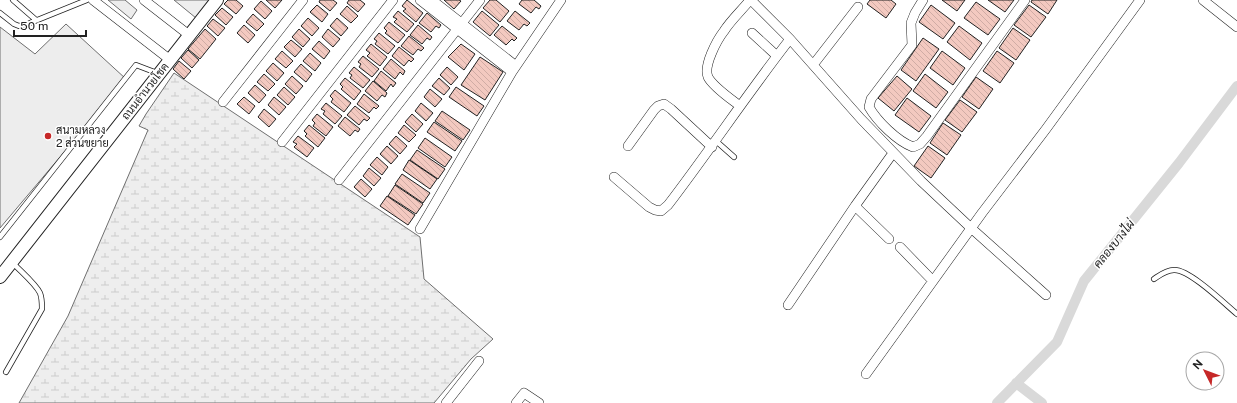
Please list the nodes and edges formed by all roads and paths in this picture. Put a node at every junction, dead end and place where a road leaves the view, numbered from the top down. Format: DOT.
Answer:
graph roads {
  1 [pos="13,0"];
  2 [pos="88,0"];
  3 [pos="93,0"];
  4 [pos="144,0"];
  5 [pos="217,0"];
  6 [pos="304,0"];
  7 [pos="393,0"];
  8 [pos="420,0"];
  9 [pos="432,0"];
  10 [pos="480,0"];
  11 [pos="561,0"];
  12 [pos="750,0"];
  13 [pos="923,0"];
  14 [pos="1025,0"];
  15 [pos="1140,0"];
  16 [pos="1202,0"];
  17 [pos="858,7"];
  18 [pos="0,12"];
  19 [pos="36,20"];
  20 [pos="460,26"];
  21 [pos="1237,27"];
  22 [pos="752,33"];
  23 [pos="189,35"];
  24 [pos="790,39"];
  25 [pos="777,56"];
  26 [pos="169,59"];
  27 [pos="813,65"];
  28 [pos="514,69"];
  29 [pos="159,74"];
  30 [pos="223,102"];
  31 [pos="740,106"];
  32 [pos="282,142"];
  33 [pos="714,144"];
  34 [pos="628,146"];
  35 [pos="893,153"];
  36 [pos="734,157"];
  37 [pos="614,177"];
  38 [pos="339,180"];
  39 [pos="855,206"];
  40 [pos="420,228"];
  41 [pos="971,228"];
  42 [pos="0,237"];
  43 [pos="889,239"];
  44 [pos="900,247"];
  45 [pos="11,262"];
  46 [pos="0,277"];
  47 [pos="1154,279"];
  48 [pos="933,281"];
  49 [pos="1046,295"];
  50 [pos="788,305"];
  51 [pos="1237,314"];
  52 [pos="479,361"];
  53 [pos="6,372"];
  54 [pos="866,374"];
  55 [pos="446,403"];
  56 [pos="516,403"];
  57 [pos="539,403"];
  1 -- 19 [label="lane"];
  2 -- 19 [label="lane"];
  3 -- 26 [label="street"];
  4 -- 23 [label="street"];
  5 -- 23 [label="street, ถนนอำนวยโชค"];
  6 -- 30 [label="street"];
  7 -- 32 [label="street"];
  8 -- 20 [label="street"];
  9 -- 20 [label="street"];
  10 -- 20 [label="street"];
  11 -- 28 [label="street"];
  12 -- 24 [label="street"];
  12 -- 31 [label="street"];
  13 -- 14 [label="street"];
  15 -- 41 [label="street"];
  16 -- 21 [label="street"];
  17 -- 27 [label="street"];
  18 -- 19 [label="lane"];
  20 -- 28 [label="street"];
  20 -- 38 [label="street"];
  22 -- 25 [label="street"];
  23 -- 26 [label="street, ถนนอำนวยโชค"];
  24 -- 25 [label="street"];
  24 -- 27 [label="street"];
  25 -- 31 [label="street"];
  26 -- 29 [label="street, ถนนอำนวยโชค"];
  27 -- 35 [label="street"];
  28 -- 40 [label="street"];
  29 -- 42 [label="lane"];
  29 -- 45 [label="street, ถนนอำนวยโชค"];
  31 -- 33 [label="street"];
  33 -- 34 [label="street"];
  33 -- 36 [label="lane"];
  33 -- 37 [label="street"];
  35 -- 39 [label="street"];
  35 -- 41 [label="street"];
  39 -- 43 [label="street"];
  39 -- 50 [label="street"];
  41 -- 48 [label="street"];
  41 -- 49 [label="street"];
  44 -- 48 [label="street"];
  45 -- 46 [label="street, ถนนอำนวยโชค"];
  45 -- 53 [label="lane"];
  47 -- 51 [label="lane"];
  48 -- 54 [label="street"];
  52 -- 55 [label="street"];
  56 -- 57 [label="street"];
}
